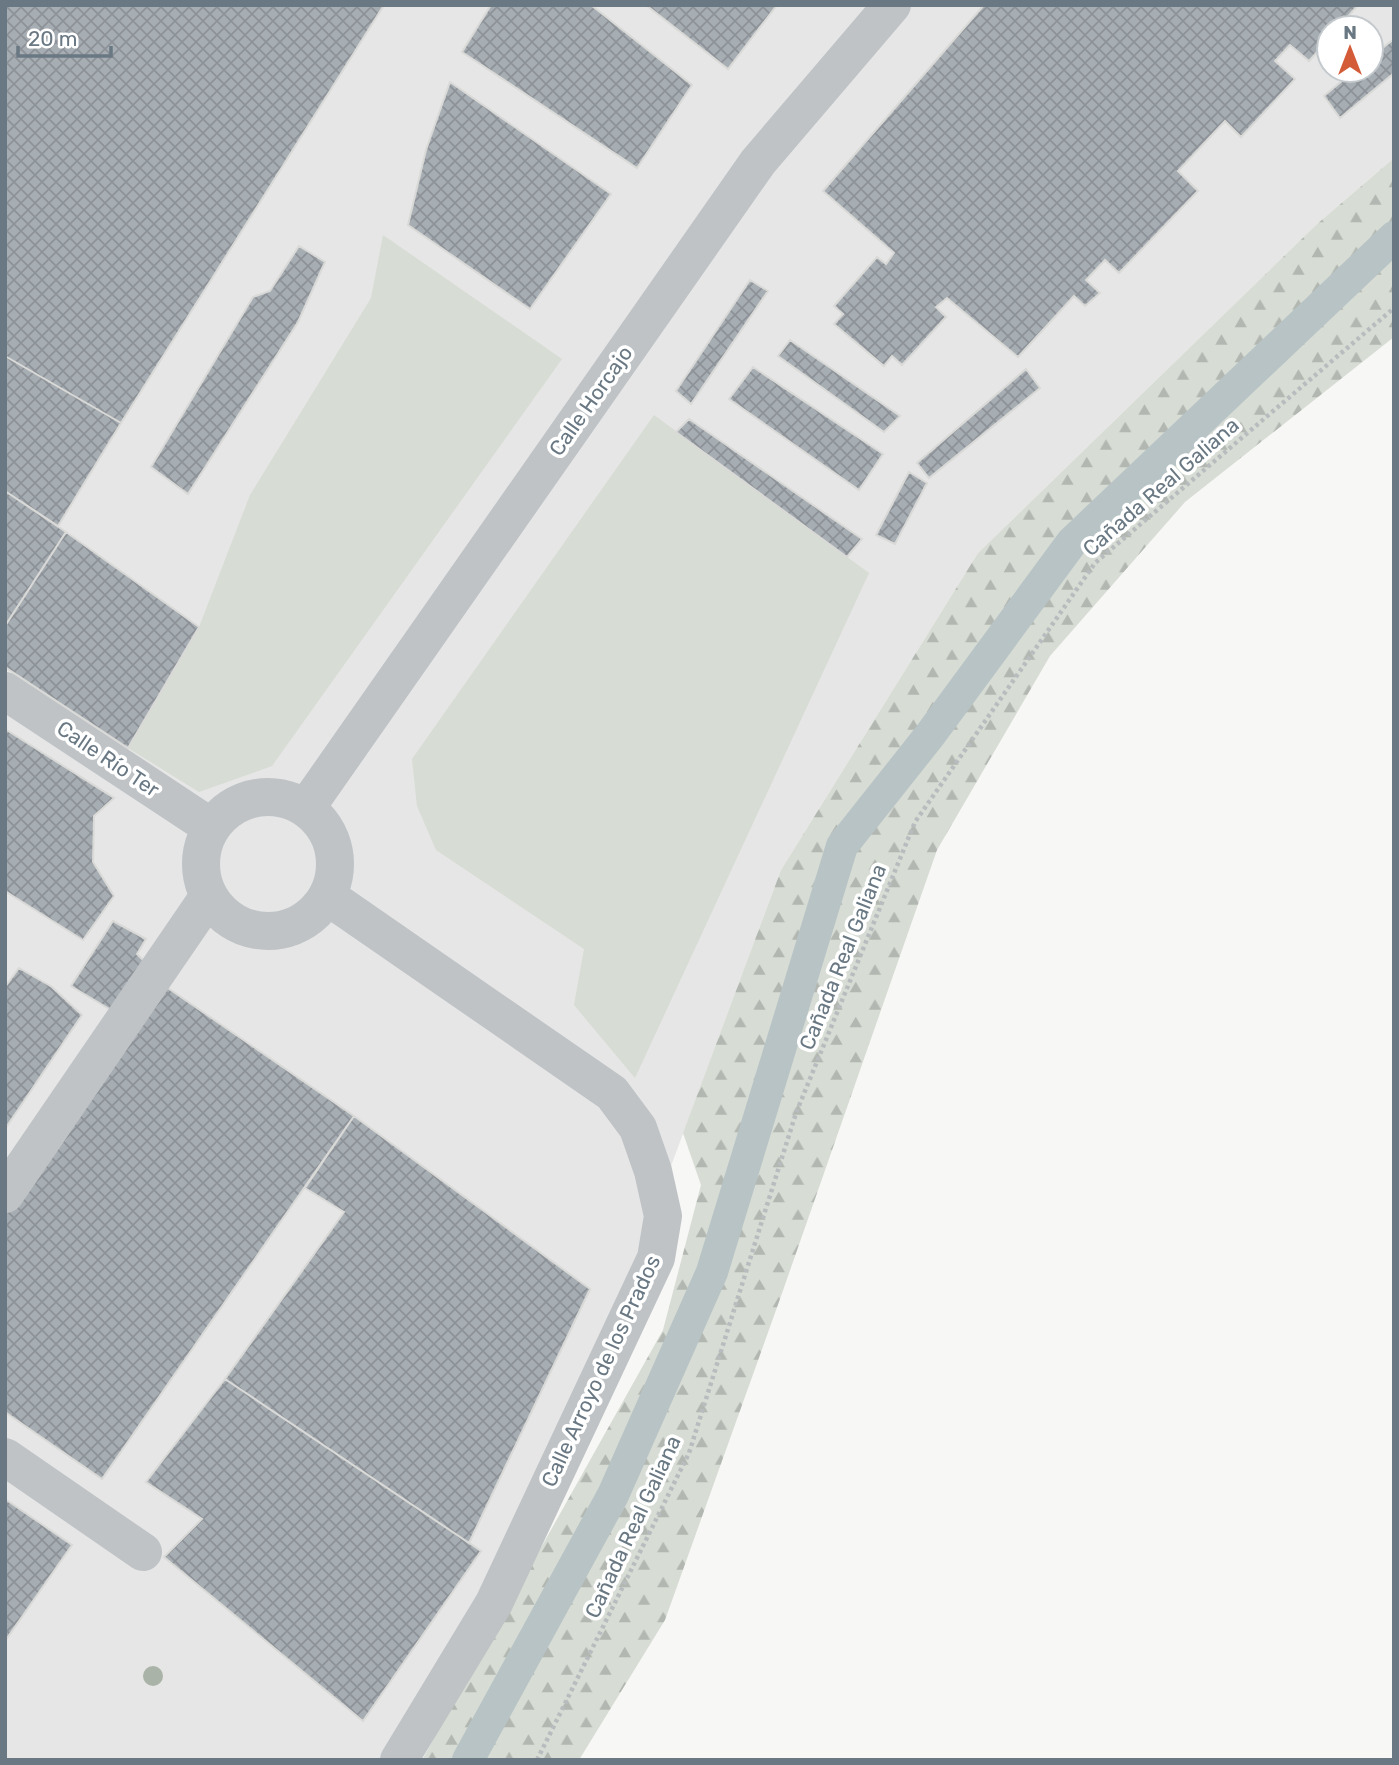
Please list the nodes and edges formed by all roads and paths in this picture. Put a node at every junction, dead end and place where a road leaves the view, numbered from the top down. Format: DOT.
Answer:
graph roads {
  1 [pos="892,5"];
  2 [pos="1394,308"];
  3 [pos="5,691"];
  4 [pos="306,808"];
  5 [pos="211,827"];
  6 [pos="209,896"];
  7 [pos="327,896"];
  8 [pos="5,1194"];
  9 [pos="5,1457"];
  10 [pos="143,1552"];
  11 [pos="399,1760"];
  12 [pos="537,1760"];
  1 -- 4 [label="street, Calle Horcajo"];
  2 -- 12 [label="path, Cañada Real Galiana"];
  3 -- 5 [label="street, Calle Río Ter"];
  4 -- 5 [label="street"];
  4 -- 7 [label="street"];
  5 -- 6 [label="street"];
  6 -- 7 [label="street"];
  6 -- 8 [label="street"];
  7 -- 11 [label="street, Calle Arroyo de los Prados"];
  9 -- 10 [label="street"];
}
